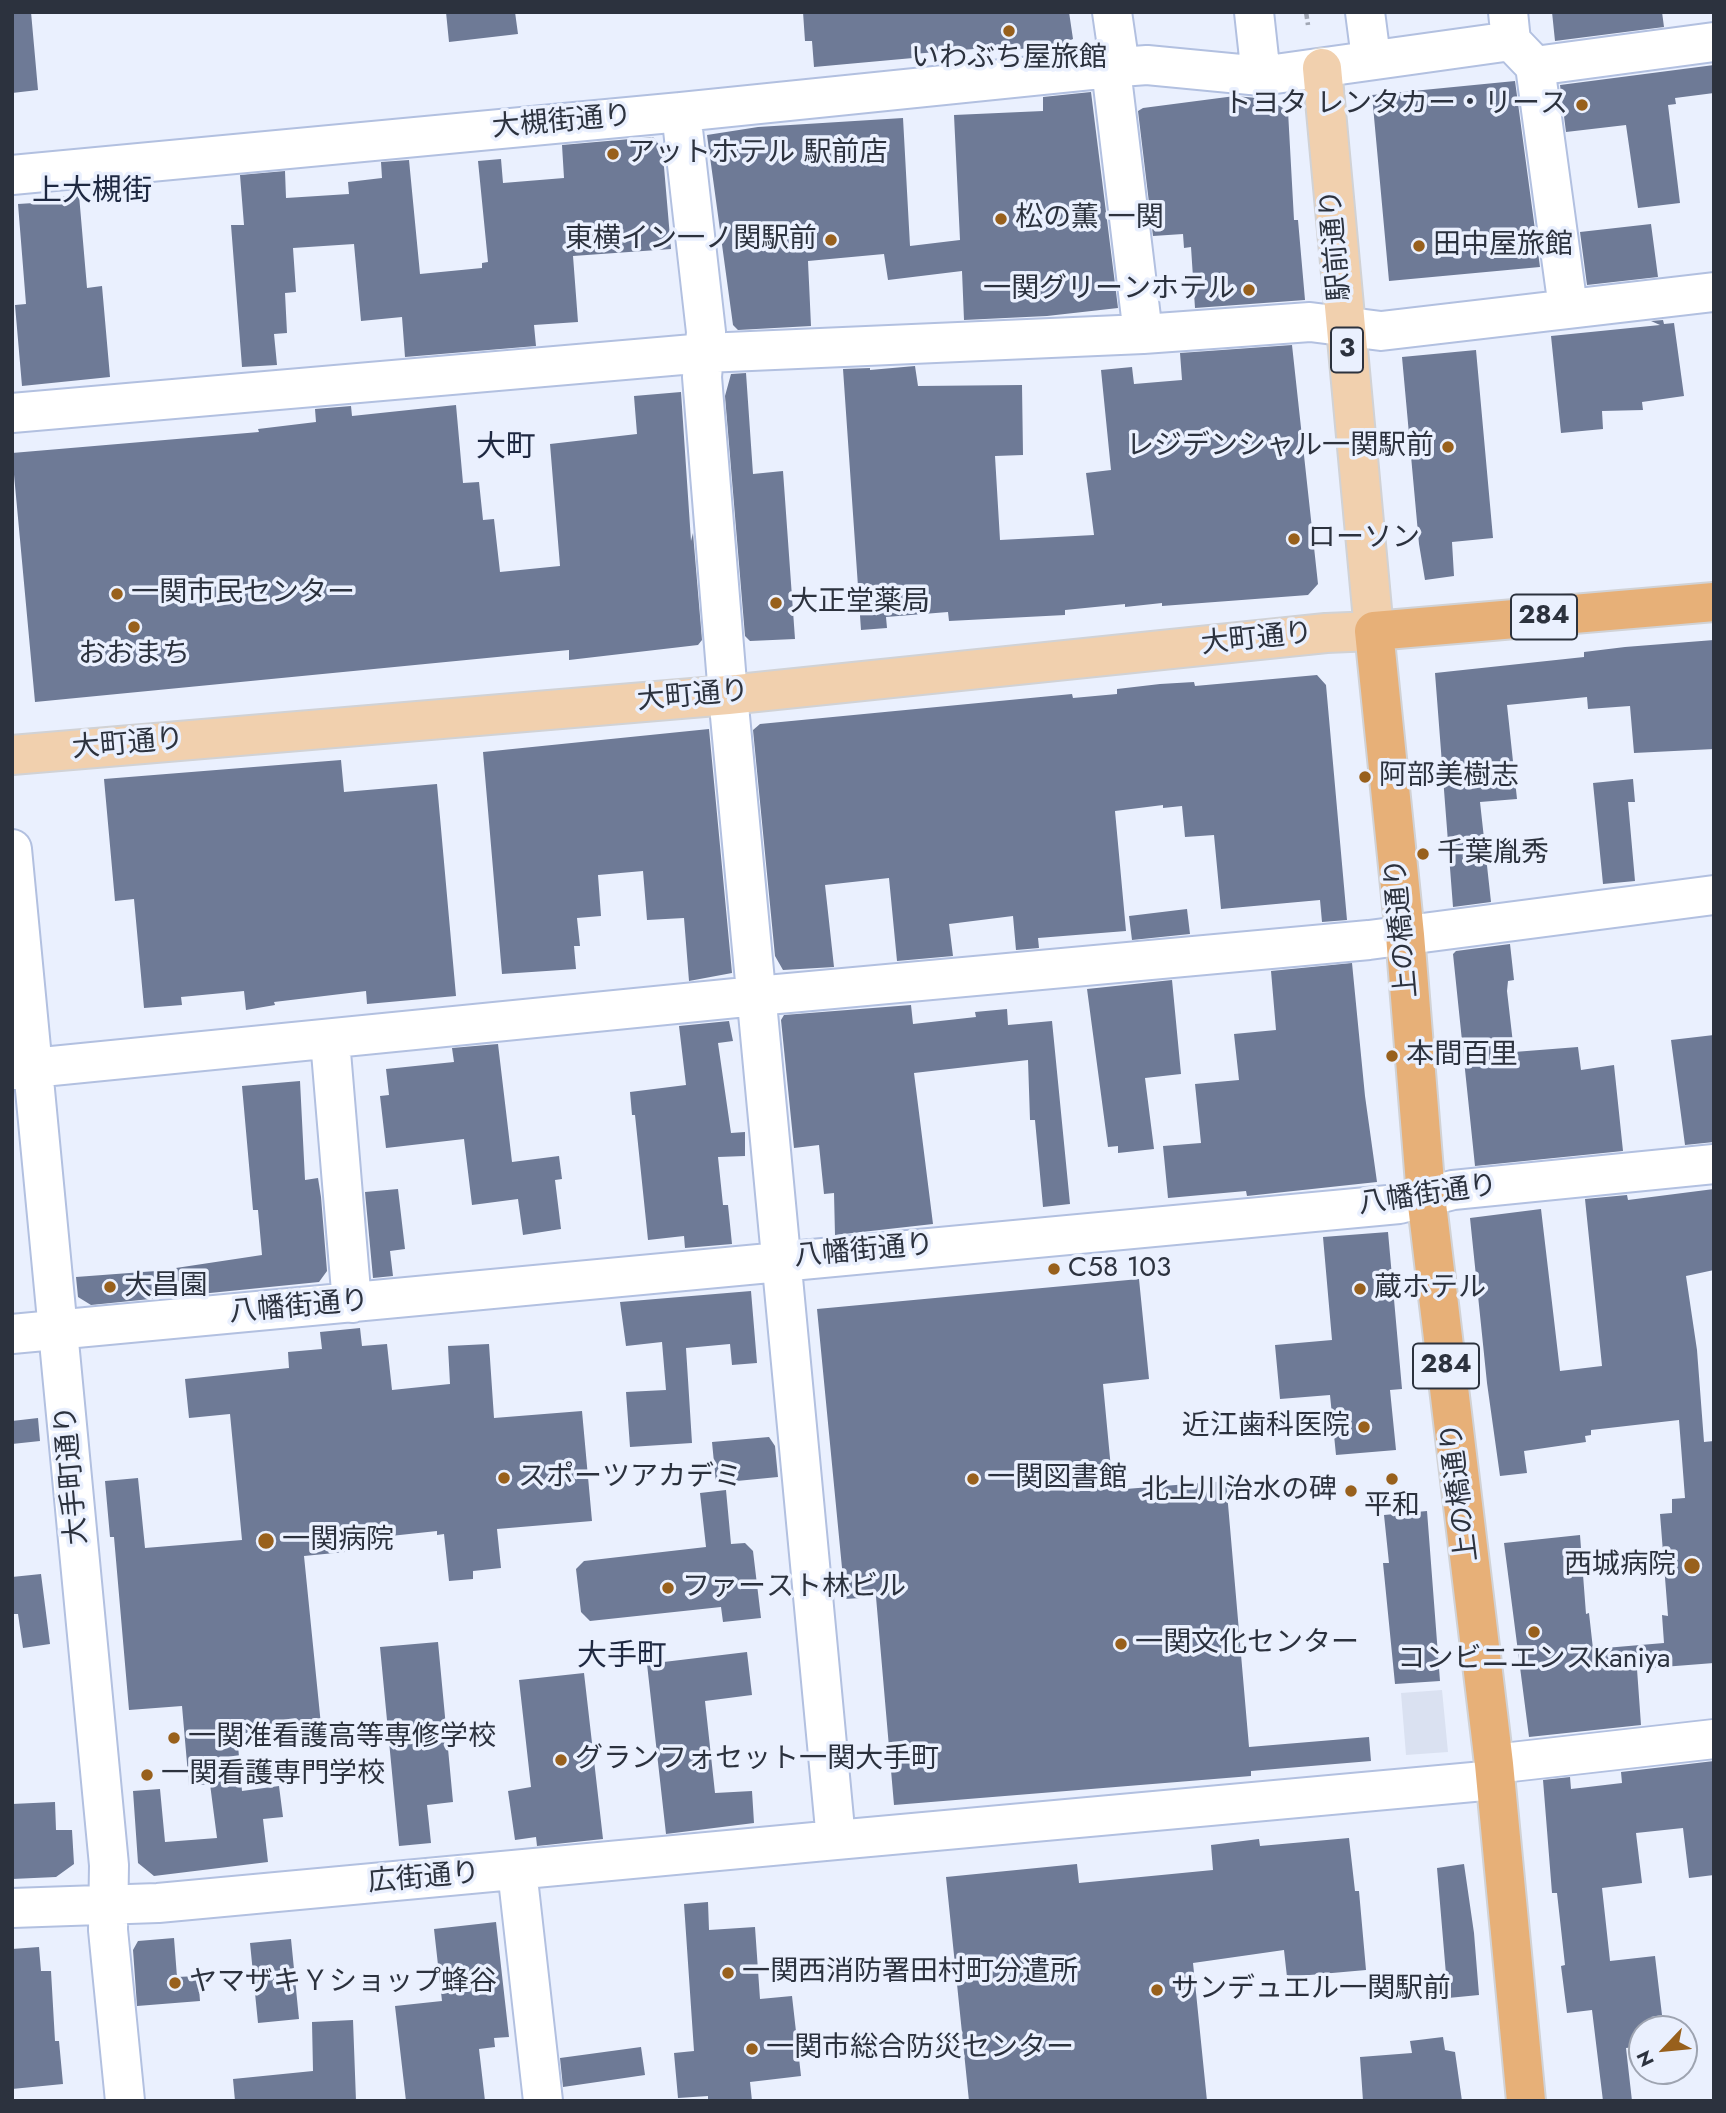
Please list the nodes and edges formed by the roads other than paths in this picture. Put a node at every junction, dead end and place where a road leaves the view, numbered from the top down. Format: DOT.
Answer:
graph roads {
  1 [pos="1112,12"];
  2 [pos="1254,12"];
  3 [pos="1365,12"];
  4 [pos="1518,40"];
  5 [pos="1714,42"];
  6 [pos="1371,58"];
  7 [pos="1115,68"];
  8 [pos="1322,68"];
  9 [pos="1261,76"];
  10 [pos="681,112"];
  11 [pos="12,175"];
  12 [pos="1714,292"];
  13 [pos="1568,308"];
  14 [pos="1344,327"];
  15 [pos="1143,334"];
  16 [pos="705,353"];
  17 [pos="12,413"];
  18 [pos="1714,602"];
  19 [pos="1374,632"];
  20 [pos="728,695"];
  21 [pos="12,755"];
  22 [pos="12,849"];
  23 [pos="1714,895"];
  24 [pos="1405,935"];
  25 [pos="757,996"];
  26 [pos="330,1040"];
  27 [pos="23,1069"];
  28 [pos="1714,1164"];
  29 [pos="1426,1196"];
  30 [pos="783,1259"];
  31 [pos="352,1303"];
  32 [pos="60,1329"];
  33 [pos="12,1334"];
  34 [pos="1714,1739"];
  35 [pos="1495,1772"];
  36 [pos="836,1840"];
  37 [pos="517,1870"];
  38 [pos="110,1906"];
  39 [pos="12,1908"];
  40 [pos="125,2101"];
  41 [pos="543,2101"];
  42 [pos="1526,2101"];
  1 -- 7 [label="street"];
  2 -- 9 [label="street"];
  3 -- 6 [label="street"];
  4 -- 5 [label="street, 大槻街通り"];
  4 -- 6 [label="street, 大槻街通り"];
  4 -- 13 [label="street"];
  6 -- 8 [label="street, 大槻街通り"];
  7 -- 9 [label="street, 大槻街通り"];
  7 -- 10 [label="street, 大槻街通り"];
  7 -- 15 [label="street"];
  8 -- 9 [label="street, 大槻街通り"];
  8 -- 14 [label="main road, 駅前通り / 3"];
  10 -- 11 [label="street, 大槻街通り"];
  10 -- 16 [label="street"];
  12 -- 13 [label="street"];
  13 -- 14 [label="street"];
  14 -- 15 [label="street"];
  14 -- 19 [label="main road, 駅前通り / 3"];
  15 -- 16 [label="street"];
  16 -- 17 [label="street"];
  16 -- 20 [label="street"];
  18 -- 19 [label="highway, 284"];
  19 -- 20 [label="main road, 大町通り"];
  19 -- 24 [label="highway, 上の橋通り / 284"];
  20 -- 21 [label="main road, 大町通り"];
  20 -- 25 [label="street"];
  22 -- 27 [label="street, 大手町通り"];
  23 -- 24 [label="street"];
  24 -- 25 [label="street"];
  24 -- 29 [label="highway, 上の橋通り / 284"];
  25 -- 26 [label="street"];
  25 -- 30 [label="street"];
  26 -- 27 [label="street"];
  26 -- 31 [label="street"];
  27 -- 32 [label="street, 大手町通り"];
  28 -- 29 [label="street, 八幡街通り"];
  29 -- 30 [label="street, 八幡街通り"];
  29 -- 35 [label="highway, 上の橋通り / 284"];
  30 -- 31 [label="street, 八幡街通り"];
  30 -- 36 [label="street"];
  31 -- 32 [label="street, 八幡街通り"];
  32 -- 33 [label="street, 八幡街通り"];
  32 -- 38 [label="street, 大手町通り"];
  34 -- 35 [label="street, 広街通り"];
  35 -- 36 [label="street, 広街通り"];
  35 -- 42 [label="highway, 上の橋通り / 284"];
  36 -- 37 [label="street, 広街通り"];
  37 -- 38 [label="street, 広街通り"];
  37 -- 41 [label="street"];
  38 -- 39 [label="street, 広街通り"];
  38 -- 40 [label="street, 大手町通り"];
}
